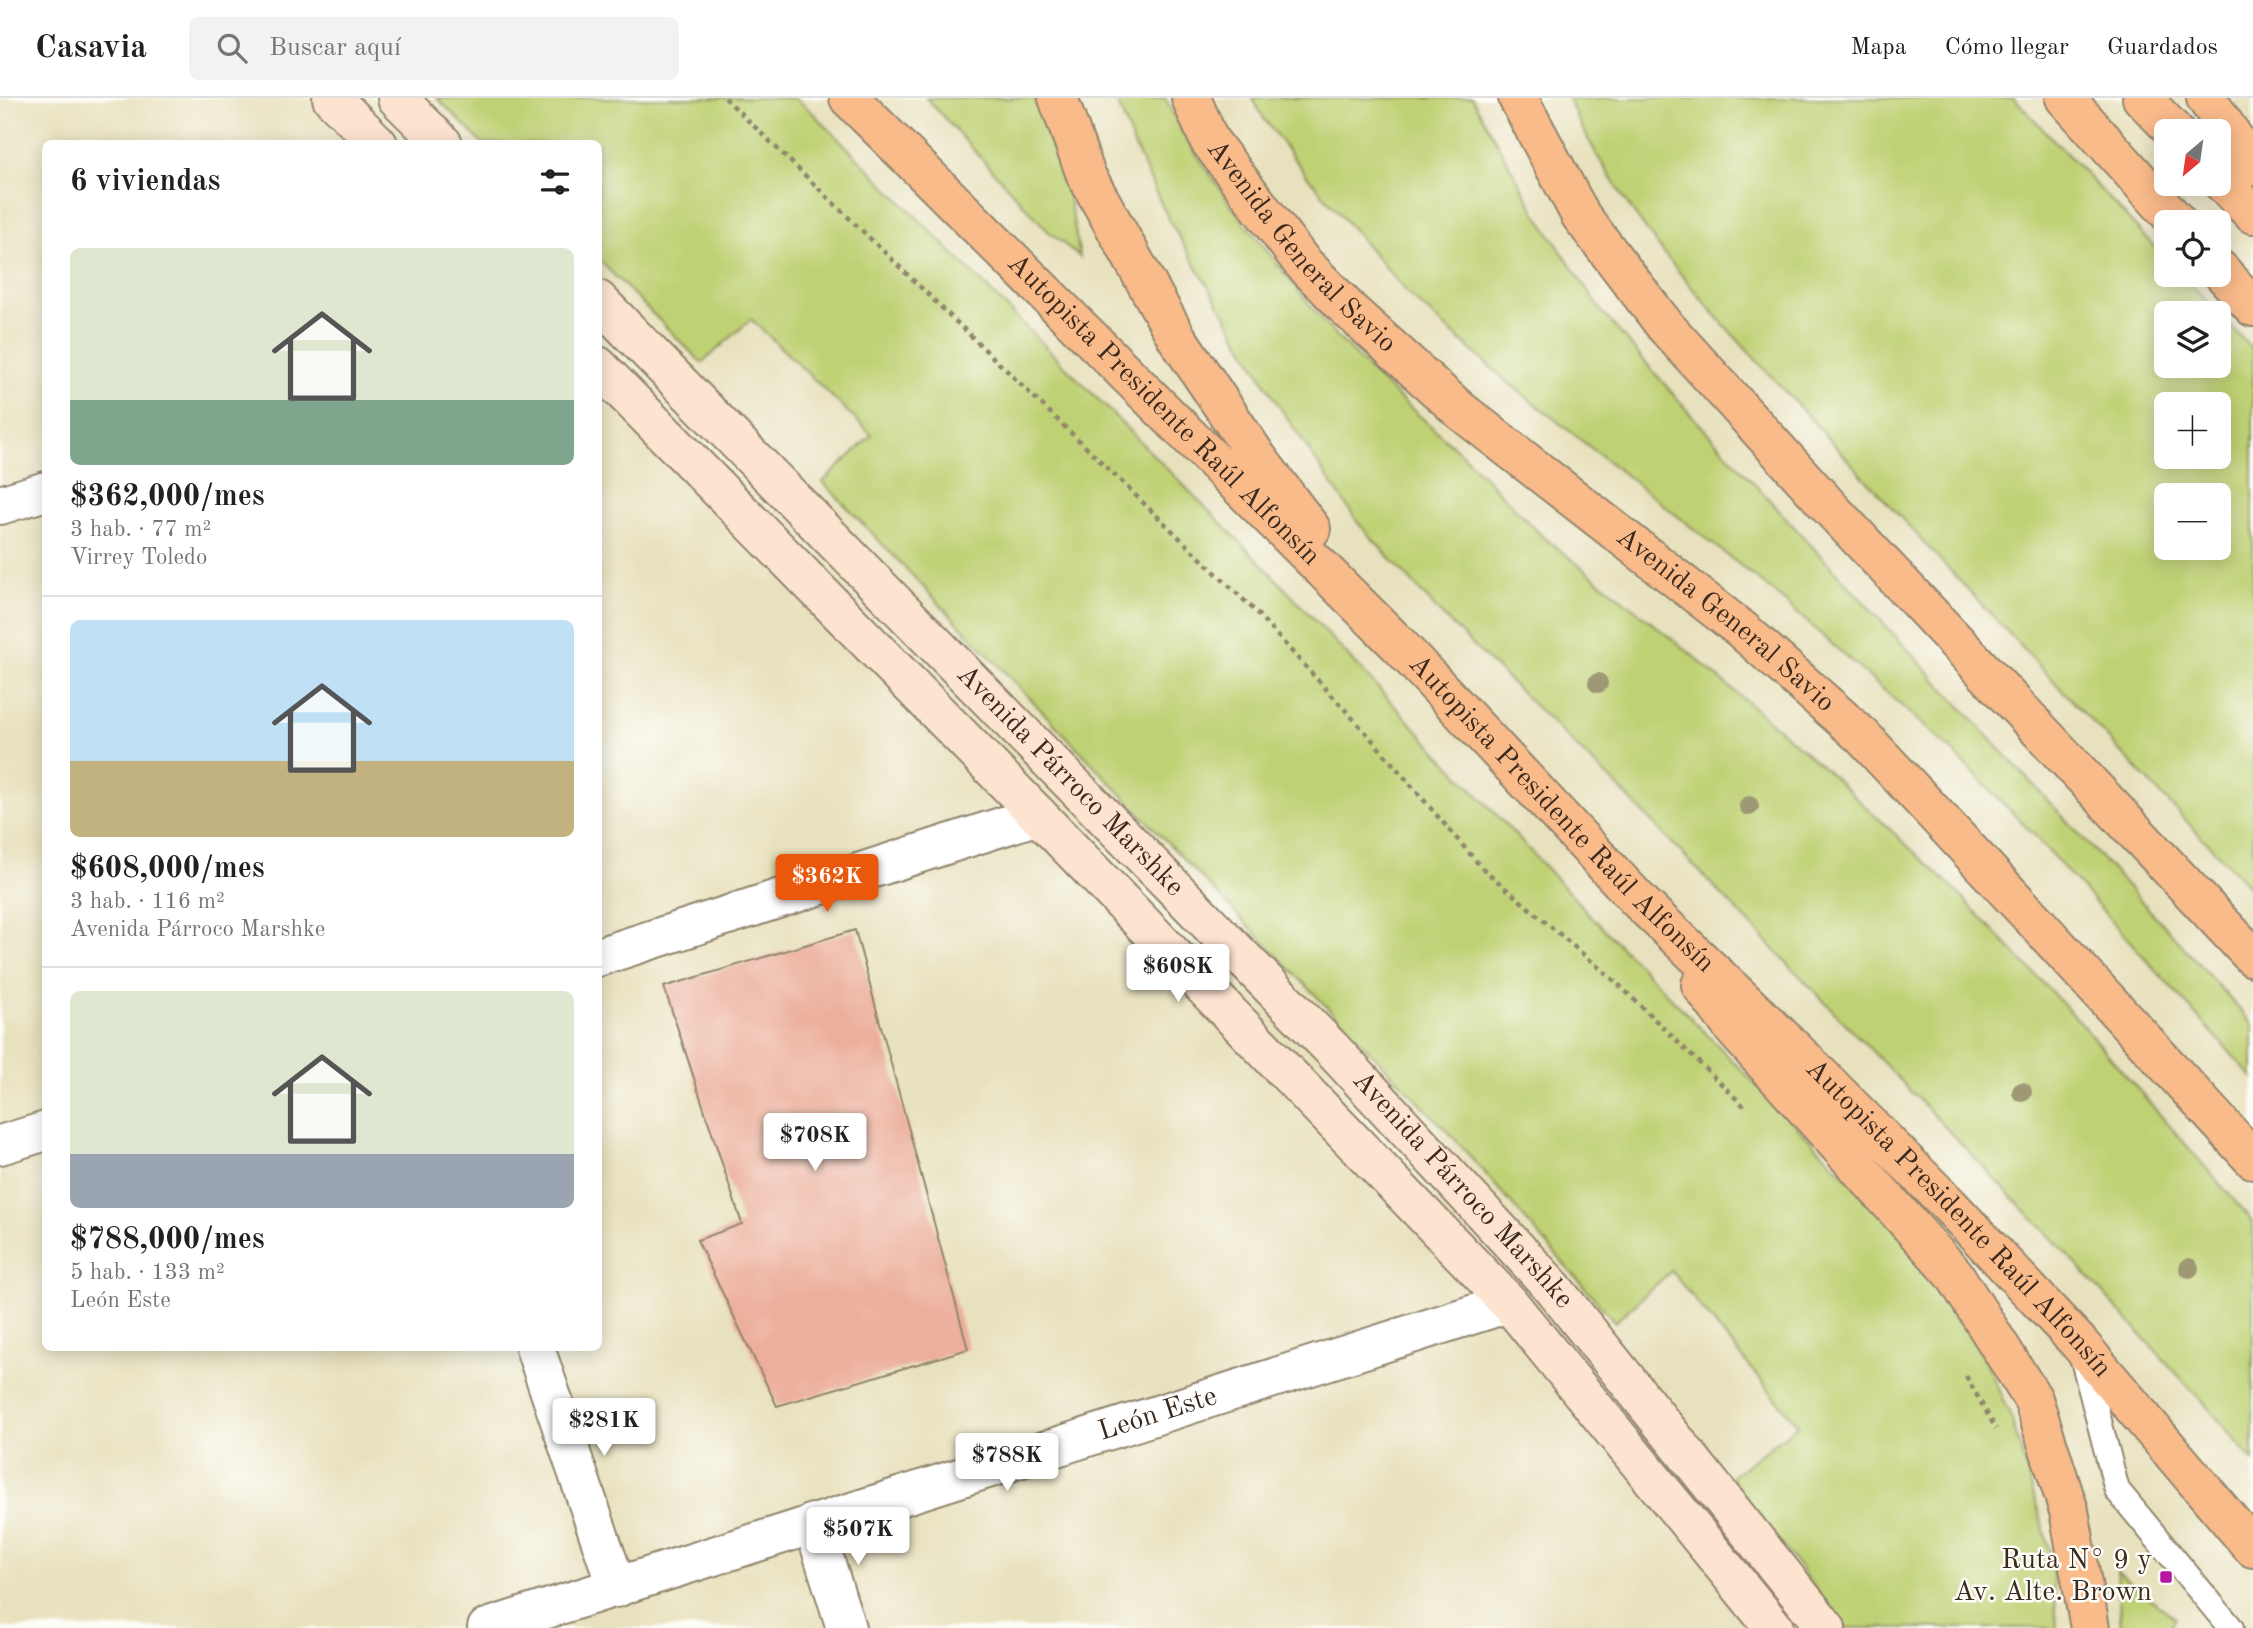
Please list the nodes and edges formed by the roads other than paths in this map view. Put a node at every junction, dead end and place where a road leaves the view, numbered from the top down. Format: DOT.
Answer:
graph roads {
  1 [pos="332,98"];
  2 [pos="397,98"];
  3 [pos="849,98"];
  4 [pos="873,98"];
  5 [pos="1058,98"];
  6 [pos="1191,98"];
  7 [pos="1518,98"];
  8 [pos="2064,98"];
  9 [pos="2142,98"];
  10 [pos="2206,98"];
  11 [pos="2162,119"];
  12 [pos="373,140"];
  13 [pos="439,140"];
  14 [pos="2253,166"];
  15 [pos="2231,191"];
  16 [pos="2166,210"];
  17 [pos="2253,214"];
  18 [pos="997,243"];
  19 [pos="2231,282"];
  20 [pos="602,306"];
  21 [pos="2253,307"];
  22 [pos="602,370"];
  23 [pos="42,492"];
  24 [pos="0,505"];
  25 [pos="1399,645"];
  26 [pos="1038,815"];
  27 [pos="1640,902"];
  28 [pos="602,956"];
  29 [pos="2253,957"];
  30 [pos="42,1132"];
  31 [pos="0,1145"];
  32 [pos="2253,1159"];
  33 [pos="1509,1303"];
  34 [pos="2078,1342"];
  35 [pos="536,1351"];
  36 [pos="813,1523"];
  37 [pos="2253,1548"];
  38 [pos="617,1588"];
  39 [pos="487,1628"];
  40 [pos="846,1628"];
  41 [pos="1774,1628"];
  42 [pos="1826,1628"];
  43 [pos="2090,1628"];
  44 [pos="2231,1628"];
  1 -- 12 [label="main road"];
  2 -- 13 [label="main road"];
  3 -- 18 [label="highway, Autopista Presidente Raúl Alfonsín"];
  4 -- 18 [label="highway"];
  5 -- 25 [label="highway"];
  6 -- 32 [label="highway, Avenida General Savio"];
  7 -- 29 [label="highway"];
  8 -- 16 [label="highway"];
  9 -- 11 [label="highway"];
  10 -- 14 [label="highway"];
  15 -- 17 [label="highway"];
  18 -- 25 [label="highway, Autopista Presidente Raúl Alfonsín"];
  19 -- 21 [label="highway"];
  20 -- 42 [label="main road, Avenida Párroco Marshke"];
  22 -- 26 [label="main road, Avenida Párroco Marshke"];
  23 -- 24 [label="street"];
  25 -- 27 [label="highway, Autopista Presidente Raúl Alfonsín"];
  26 -- 28 [label="street"];
  26 -- 33 [label="main road, Avenida Párroco Marshke"];
  27 -- 34 [label="highway, Autopista Presidente Raúl Alfonsín"];
  27 -- 43 [label="highway"];
  30 -- 31 [label="street"];
  33 -- 36 [label="street, León Este"];
  33 -- 41 [label="main road, Avenida Párroco Marshke"];
  34 -- 37 [label="highway, Autopista Presidente Raúl Alfonsín"];
  34 -- 44 [label="lane"];
  35 -- 38 [label="street"];
  36 -- 38 [label="street, León Este"];
  36 -- 40 [label="street"];
  38 -- 39 [label="street, León Este"];
}
